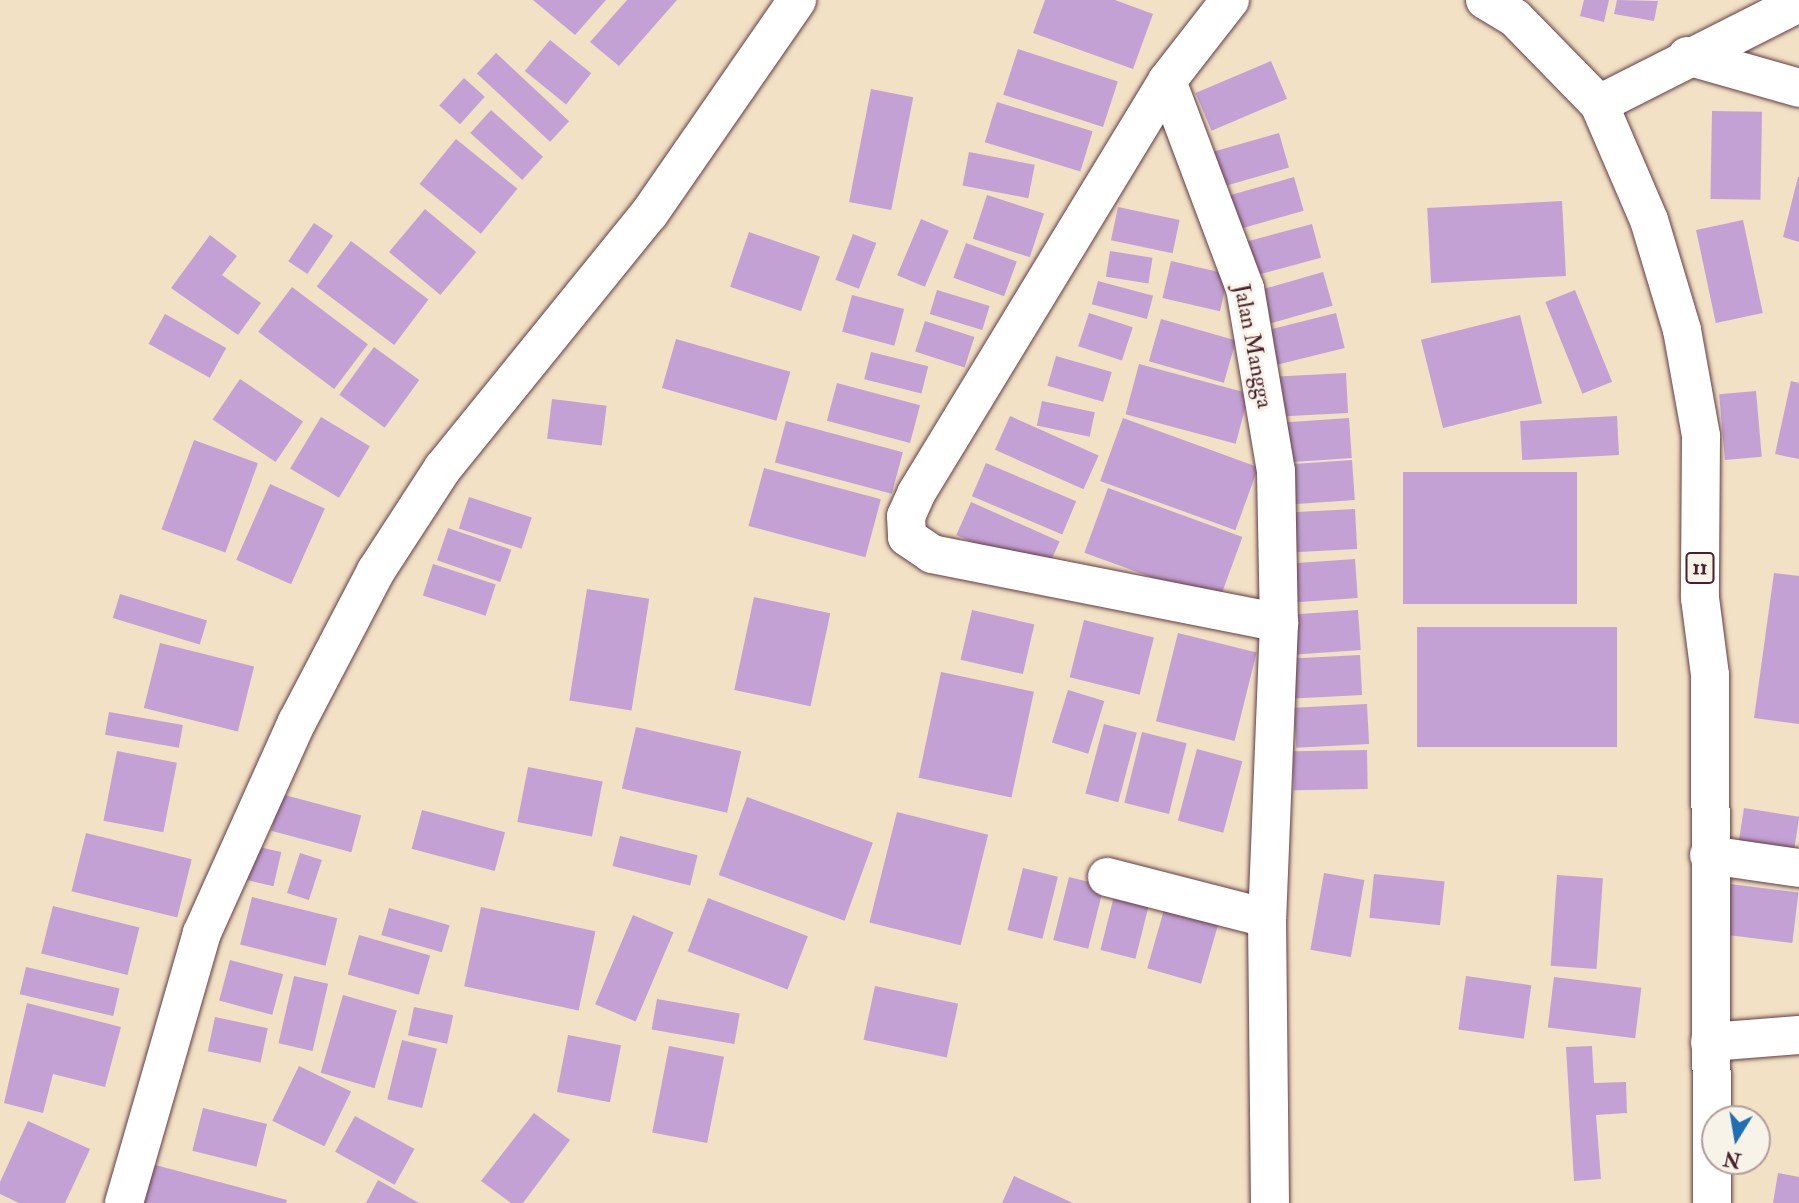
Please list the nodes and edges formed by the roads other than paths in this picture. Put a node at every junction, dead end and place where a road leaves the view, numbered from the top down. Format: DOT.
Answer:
graph roads {
  1 [pos="797,0"];
  2 [pos="1230,0"];
  3 [pos="1485,0"];
  4 [pos="1799,3"];
  5 [pos="1687,56"];
  6 [pos="1167,80"];
  7 [pos="1799,88"];
  8 [pos="1599,104"];
  9 [pos="1279,624"];
  10 [pos="1709,855"];
  11 [pos="1799,868"];
  12 [pos="1107,877"];
  13 [pos="1267,918"];
  14 [pos="1799,1035"];
  15 [pos="1710,1042"];
  16 [pos="124,1203"];
  17 [pos="1270,1203"];
  18 [pos="1712,1203"];
  1 -- 16 [label="main road"];
  2 -- 6 [label="main road"];
  3 -- 8 [label="main road, 11"];
  4 -- 5 [label="main road"];
  5 -- 7 [label="main road"];
  5 -- 8 [label="main road"];
  6 -- 9 [label="main road, Jalan Mangga"];
  6 -- 9 [label="main road"];
  8 -- 10 [label="main road, 11"];
  9 -- 13 [label="main road, Jalan Mangga"];
  10 -- 11 [label="main road"];
  10 -- 15 [label="main road, 11"];
  12 -- 13 [label="main road"];
  13 -- 17 [label="main road, Jalan Mangga"];
  14 -- 15 [label="main road"];
  15 -- 18 [label="main road, 11"];
}
